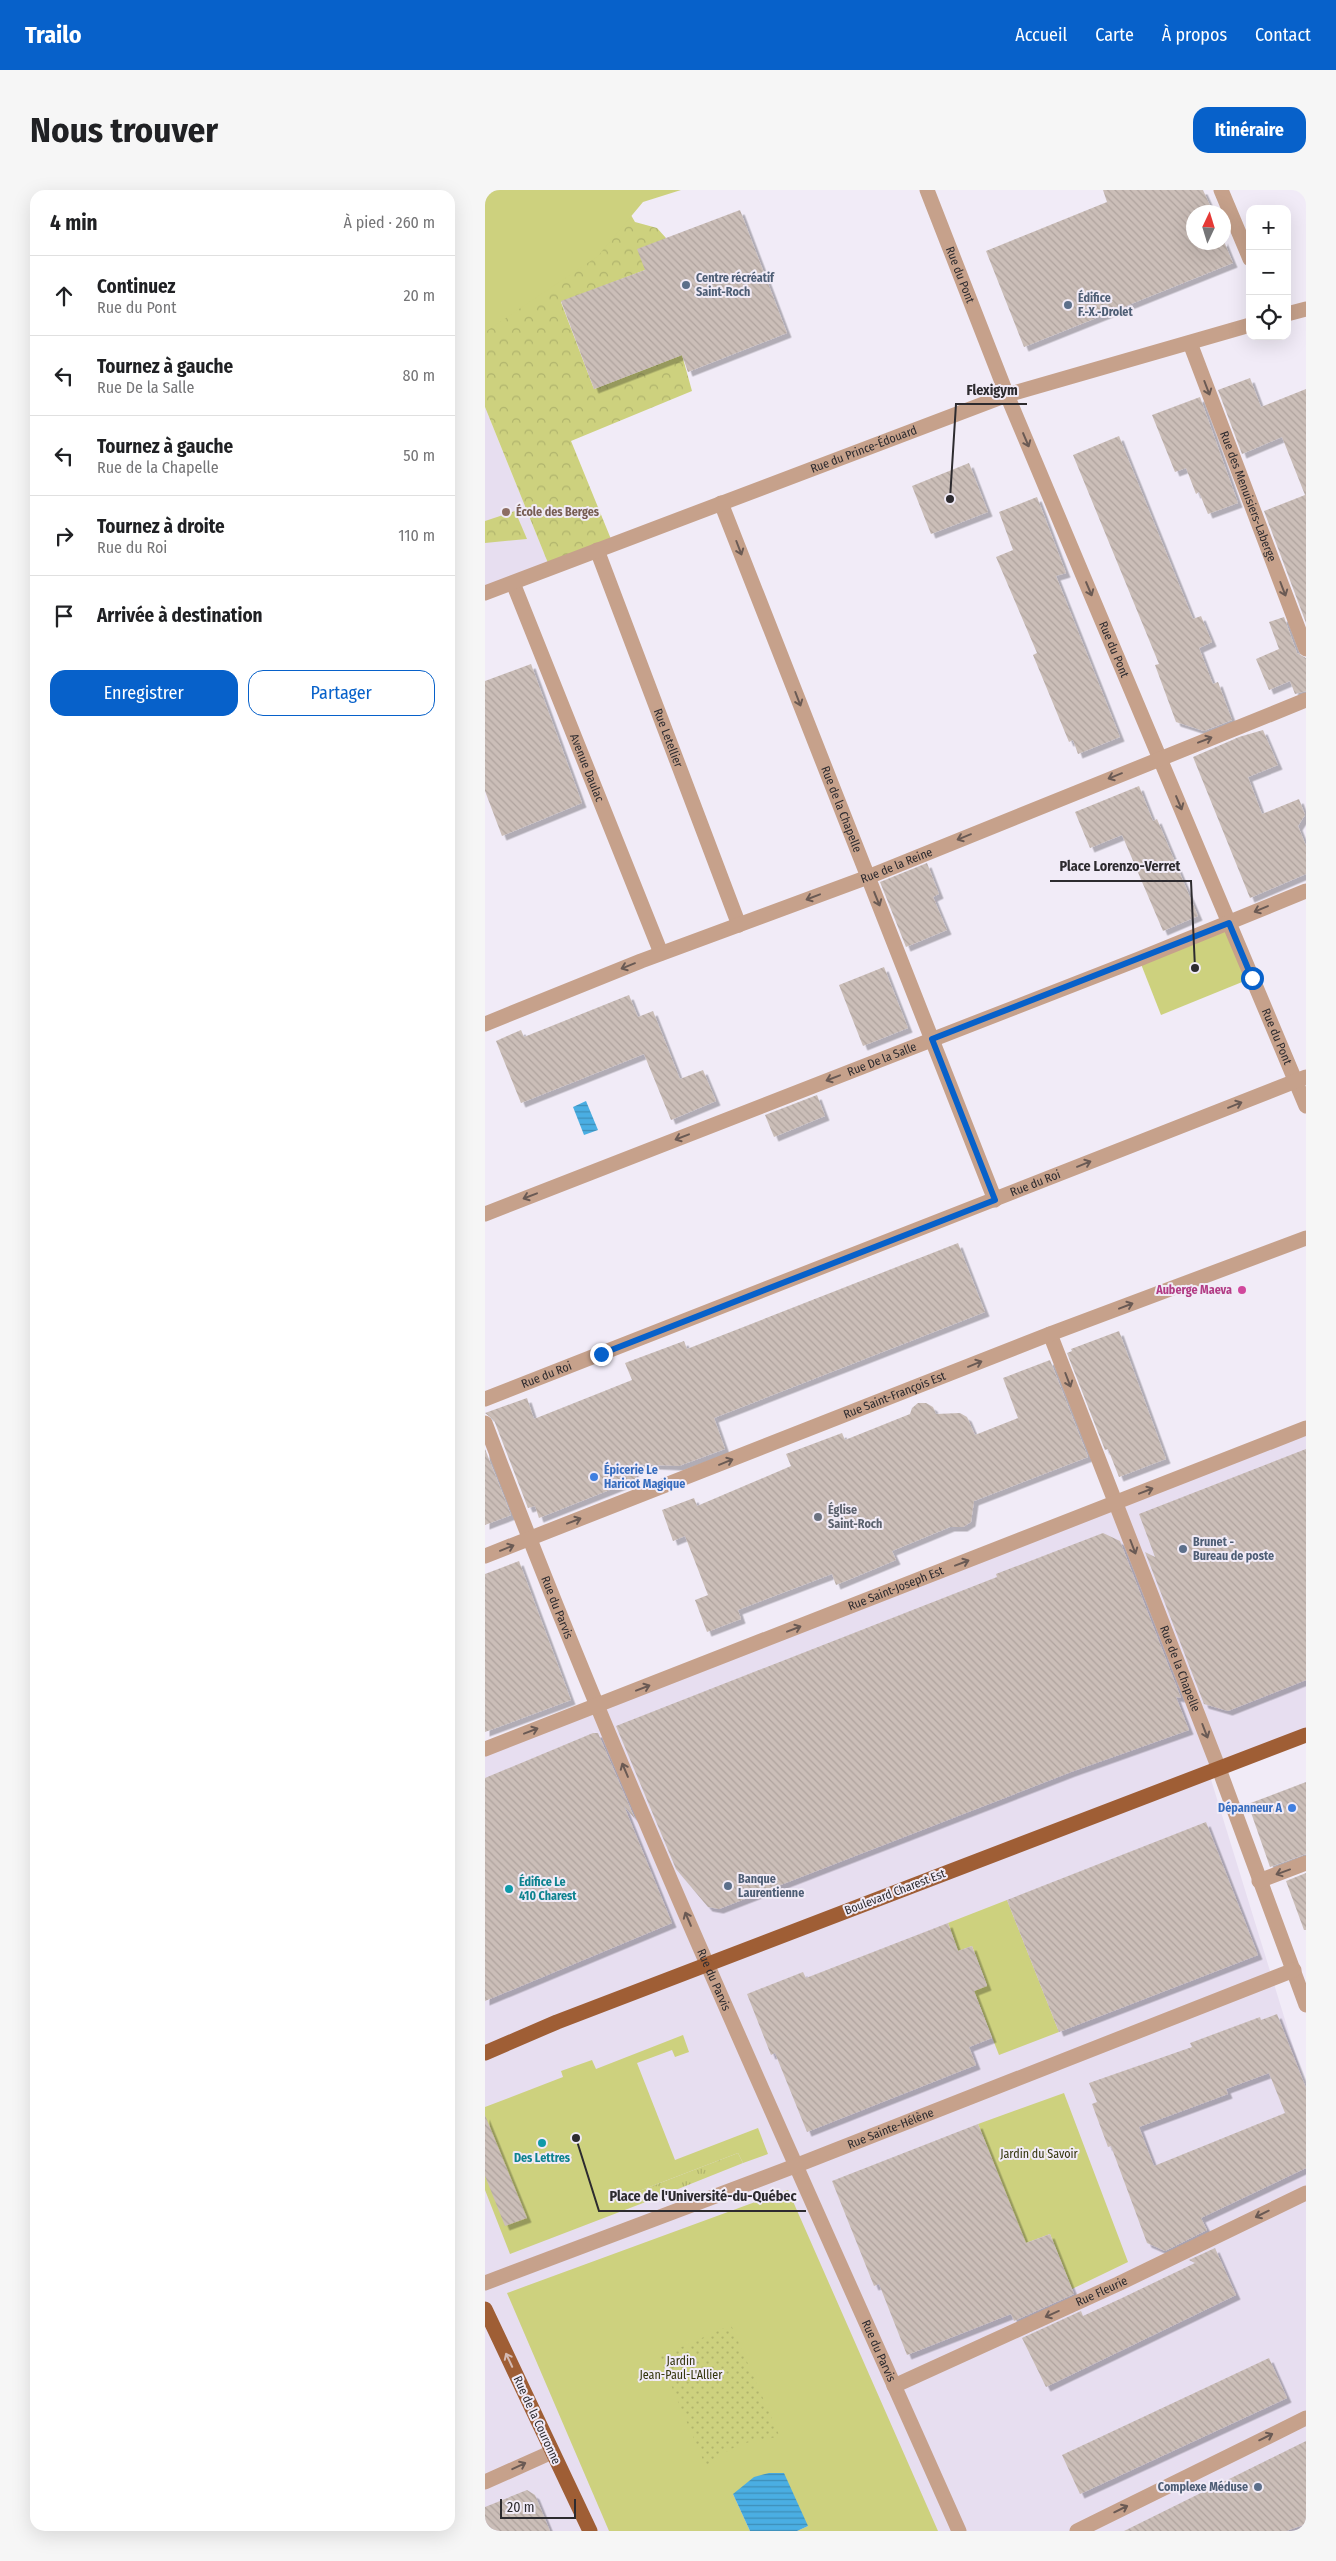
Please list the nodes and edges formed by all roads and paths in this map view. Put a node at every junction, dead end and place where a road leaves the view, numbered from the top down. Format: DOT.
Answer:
graph roads {
  1 [pos="927,190"];
  2 [pos="1221,190"];
  3 [pos="1246,250"];
  4 [pos="1306,309"];
  5 [pos="1291,313"];
  6 [pos="1246,326"];
  7 [pos="1190,343"];
  8 [pos="1007,395"];
  9 [pos="721,503"];
  10 [pos="597,550"];
  11 [pos="513,583"];
  12 [pos="485,593"];
  13 [pos="1306,649"];
  14 [pos="1306,700"];
  15 [pos="1160,758"];
  16 [pos="868,877"];
  17 [pos="1306,891"];
  18 [pos="1229,923"];
  19 [pos="739,925"];
  20 [pos="661,953"];
  21 [pos="485,1024"];
  22 [pos="932,1039"];
  23 [pos="1301,1079"];
  24 [pos="1306,1106"];
  25 [pos="995,1200"];
  26 [pos="485,1214"];
  27 [pos="1306,1238"];
  28 [pos="1050,1334"];
  29 [pos="485,1399"];
  30 [pos="485,1423"];
  31 [pos="1306,1428"];
  32 [pos="1116,1503"];
  33 [pos="529,1539"];
  34 [pos="485,1556"];
  35 [pos="598,1706"];
  36 [pos="1306,1735"];
  37 [pos="485,1749"];
  38 [pos="1219,1769"];
  39 [pos="1306,1863"];
  40 [pos="1259,1881"];
  41 [pos="707,1964"];
  42 [pos="1294,1970"];
  43 [pos="1306,2005"];
  44 [pos="485,2053"];
  45 [pos="795,2166"];
  46 [pos="1306,2193"];
  47 [pos="485,2283"];
  48 [pos="485,2309"];
  49 [pos="894,2386"];
  50 [pos="1306,2418"];
  51 [pos="552,2452"];
  52 [pos="485,2482"];
  53 [pos="590,2531"];
  54 [pos="959,2531"];
  55 [pos="1077,2531"];
  1 -- 8 [label="street, Rue du Pont"];
  2 -- 3 [label="street"];
  4 -- 5 [label="street"];
  6 -- 7 [label="street, Rue du Prince-Édouard"];
  7 -- 8 [label="street, Rue du Prince-Édouard"];
  7 -- 13 [label="street, Rue des Menuisiers-Laberge, one-way"];
  8 -- 9 [label="street, Rue du Prince-Édouard"];
  8 -- 15 [label="street, Rue du Pont, one-way"];
  9 -- 10 [label="street, Rue du Prince-Édouard"];
  9 -- 16 [label="street, Rue de la Chapelle, one-way"];
  10 -- 11 [label="street, Rue du Prince-Édouard"];
  10 -- 19 [label="street, Rue Letellier"];
  11 -- 12 [label="street, Rue du Prince-Édouard"];
  11 -- 20 [label="street, Avenue Daulac"];
  15 -- 14 [label="street, Rue de la Reine, one-way"];
  15 -- 16 [label="street, Rue de la Reine, one-way"];
  15 -- 18 [label="street, Rue du Pont, one-way"];
  16 -- 19 [label="street, Rue de la Reine, one-way"];
  16 -- 22 [label="street, Rue de la Chapelle, one-way"];
  17 -- 18 [label="street, Rue De la Salle, one-way"];
  18 -- 22 [label="street, Rue De la Salle"];
  18 -- 23 [label="street, Rue du Pont"];
  19 -- 20 [label="street, Rue de la Reine"];
  20 -- 21 [label="street, Rue de la Reine, one-way"];
  22 -- 25 [label="street, Rue de la Chapelle"];
  22 -- 26 [label="street, Rue De la Salle, one-way"];
  23 -- 24 [label="street, Rue du Pont"];
  25 -- 23 [label="street, Rue du Roi, one-way"];
  25 -- 29 [label="street, Rue du Roi"];
  28 -- 27 [label="street, Rue Saint-François Est, one-way"];
  28 -- 32 [label="street, Rue de la Chapelle, one-way"];
  33 -- 28 [label="street, Rue Saint-François Est, one-way"];
  30 -- 33 [label="street, Rue du Parvis"];
  32 -- 31 [label="street, Rue Saint-Joseph Est, one-way"];
  35 -- 32 [label="street, Rue Saint-Joseph Est, one-way"];
  32 -- 38 [label="street, Rue de la Chapelle, one-way"];
  34 -- 33 [label="street, Rue Saint-François Est, one-way"];
  33 -- 35 [label="street, Rue du Parvis"];
  37 -- 35 [label="street, Rue Saint-Joseph Est, one-way"];
  41 -- 35 [label="street, Rue du Parvis, one-way"];
  36 -- 38 [label="main road, Boulevard Charest Est"];
  38 -- 40 [label="street, Rue de la Chapelle"];
  38 -- 41 [label="main road, Boulevard Charest Est"];
  39 -- 40 [label="street, one-way"];
  40 -- 42 [label="street, Rue de la Chapelle"];
  41 -- 44 [label="main road, Boulevard Charest Est"];
  41 -- 45 [label="street, Rue du Parvis"];
  42 -- 43 [label="street, Rue de la Chapelle"];
  42 -- 45 [label="street, Rue Sainte-Hélène"];
  45 -- 47 [label="street, Rue Sainte-Hélène"];
  45 -- 49 [label="street, Rue du Parvis"];
  46 -- 49 [label="street, Rue Fleurie, one-way"];
  51 -- 48 [label="main road, Rue de la Couronne, one-way"];
  49 -- 54 [label="street, Rue du Parvis"];
  55 -- 50 [label="street, one-way"];
  52 -- 51 [label="street, one-way"];
  51 -- 53 [label="main road, Rue de la Couronne"];
}
